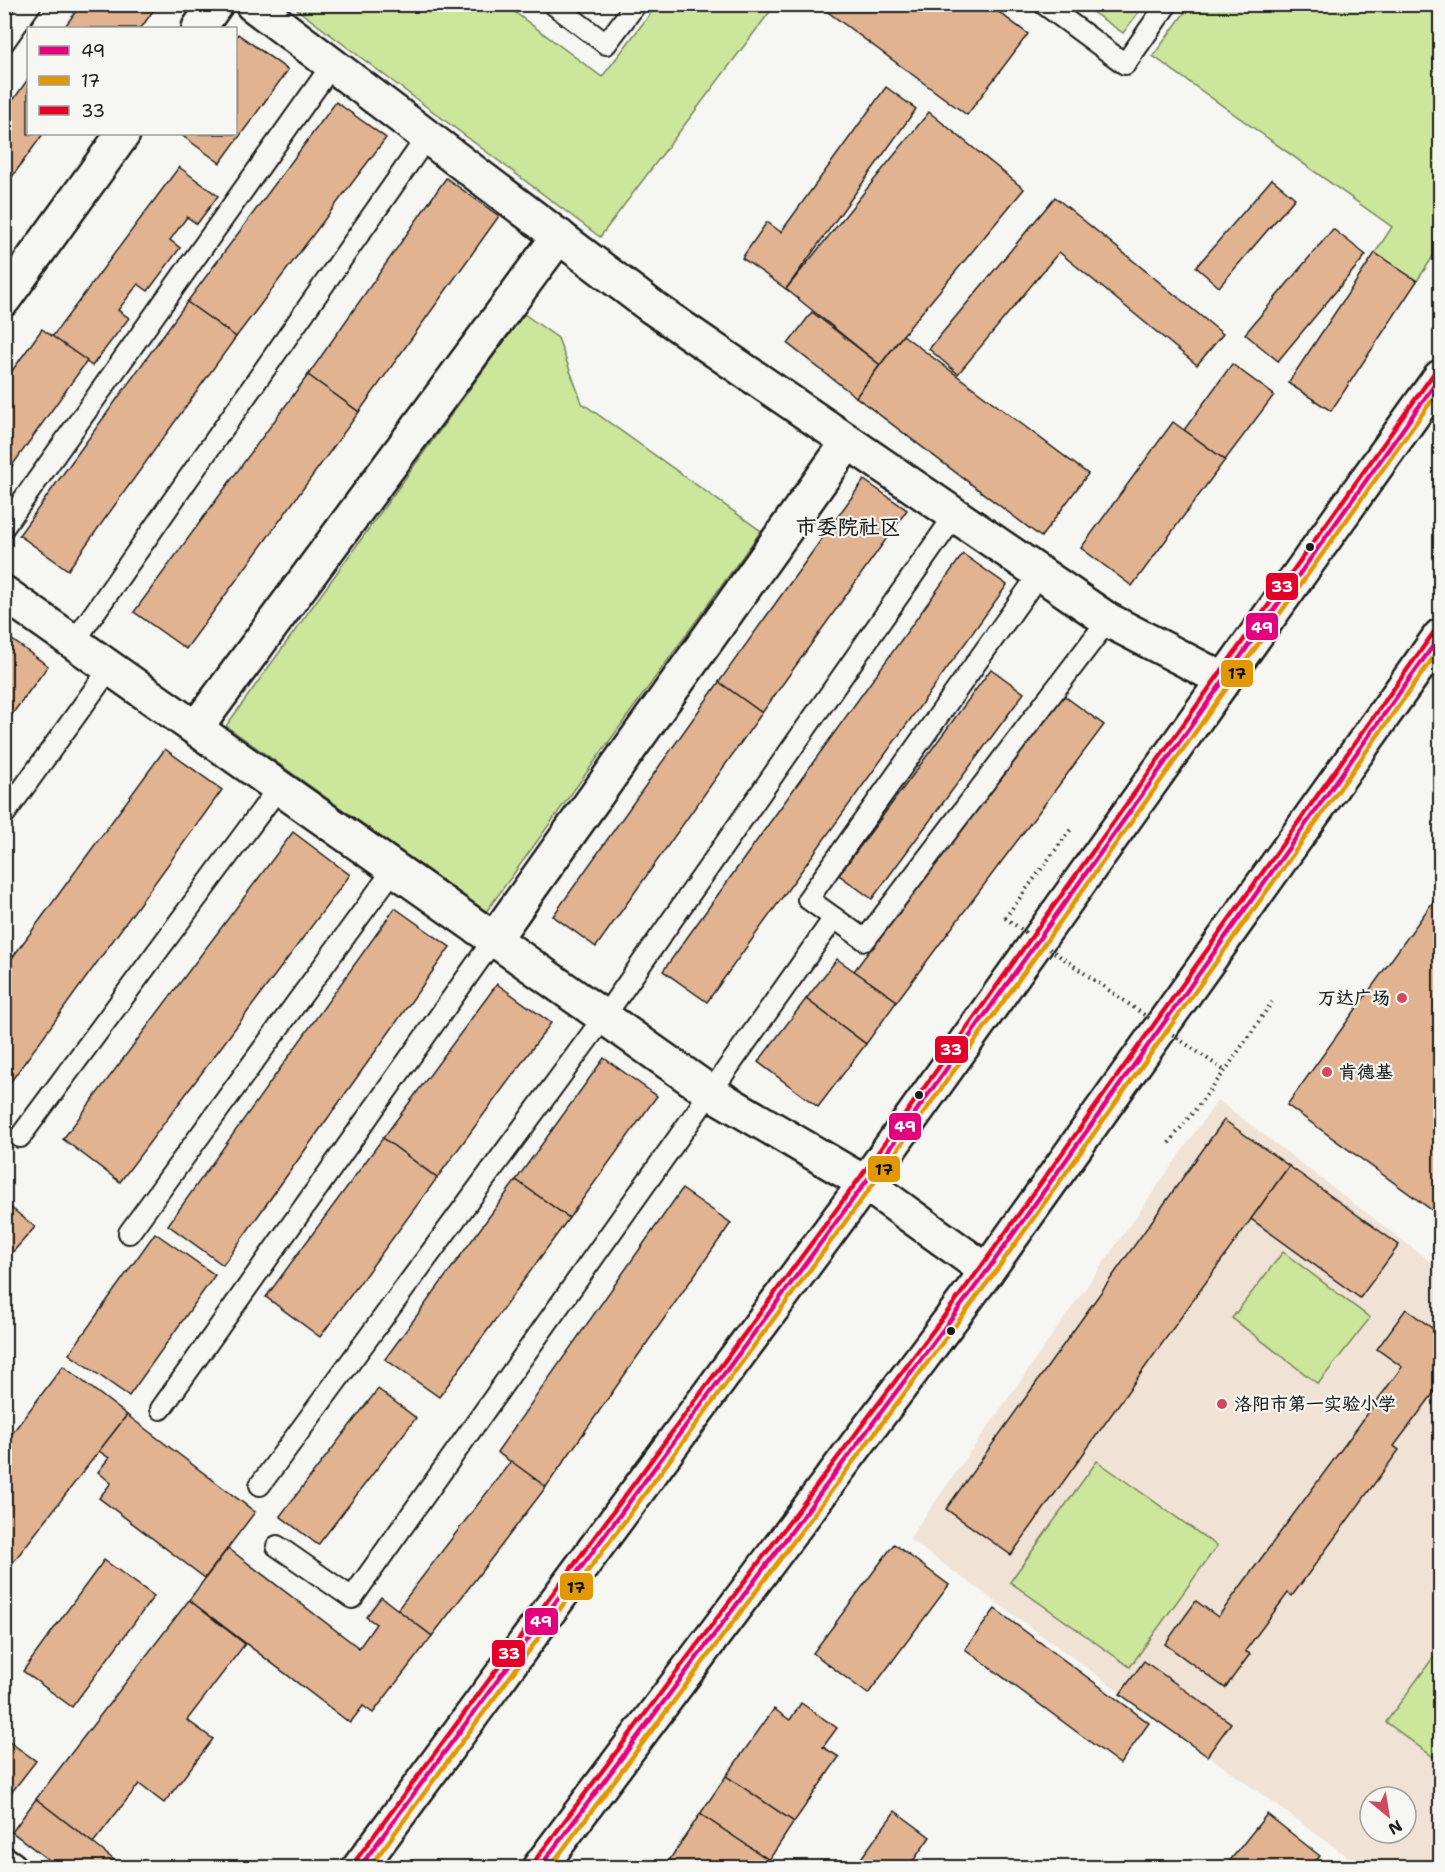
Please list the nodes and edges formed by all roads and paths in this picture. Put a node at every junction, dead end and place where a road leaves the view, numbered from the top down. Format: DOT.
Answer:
graph roads {
  1 [pos="31,4"];
  2 [pos="216,4"];
  3 [pos="252,4"];
  4 [pos="553,4"];
  5 [pos="636,4"];
  6 [pos="1044,4"];
  7 [pos="1167,4"];
  8 [pos="200,27"];
  9 [pos="4,42"];
  10 [pos="332,65"];
  11 [pos="122,135"];
  12 [pos="427,137"];
  13 [pos="559,236"];
  14 [pos="4,299"];
  15 [pos="1440,377"];
  16 [pos="848,442"];
  17 [pos="955,515"];
  18 [pos="4,527"];
  19 [pos="1040,573"];
  20 [pos="4,593"];
  21 [pos="1108,620"];
  22 [pos="1440,636"];
  23 [pos="74,642"];
  24 [pos="110,668"];
  25 [pos="1224,680"];
  26 [pos="196,728"];
  27 [pos="279,787"];
  28 [pos="4,815"];
  29 [pos="1071,829"];
  30 [pos="394,869"];
  31 [pos="834,918"];
  32 [pos="494,939"];
  33 [pos="1272,1002"];
  34 [pos="603,1017"];
  35 [pos="1225,1071"];
  36 [pos="711,1092"];
  37 [pos="20,1137"];
  38 [pos="1169,1143"];
  39 [pos="865,1183"];
  40 [pos="129,1233"];
  41 [pos="987,1271"];
  42 [pos="161,1409"];
  43 [pos="260,1485"];
  44 [pos="277,1546"];
  45 [pos="4,1864"];
  46 [pos="10,1868"];
  47 [pos="359,1868"];
  48 [pos="539,1868"];
  1 -- 9 [label="lane"];
  2 -- 8 [label="street"];
  3 -- 10 [label="street"];
  4 -- 5 [label="lane"];
  6 -- 7 [label="lane"];
  10 -- 12 [label="street"];
  10 -- 18 [label="lane"];
  11 -- 14 [label="street"];
  12 -- 13 [label="street"];
  12 -- 23 [label="lane"];
  13 -- 16 [label="street"];
  13 -- 26 [label="street"];
  15 -- 25 [label="street"];
  16 -- 17 [label="street"];
  16 -- 32 [label="street"];
  17 -- 19 [label="street"];
  17 -- 34 [label="lane"];
  19 -- 21 [label="street"];
  19 -- 31 [label="lane"];
  20 -- 23 [label="street"];
  21 -- 25 [label="street"];
  21 -- 31 [label="lane"];
  22 -- 41 [label="street"];
  23 -- 24 [label="street"];
  24 -- 26 [label="street"];
  24 -- 28 [label="lane"];
  25 -- 39 [label="street"];
  26 -- 27 [label="street"];
  27 -- 30 [label="street"];
  27 -- 37 [label="lane"];
  29 -- 35 [label="path, bridge"];
  30 -- 32 [label="street"];
  30 -- 40 [label="lane"];
  31 -- 36 [label="lane"];
  32 -- 34 [label="street"];
  32 -- 42 [label="lane"];
  33 -- 35 [label="path"];
  34 -- 36 [label="street"];
  34 -- 43 [label="lane"];
  35 -- 38 [label="path"];
  36 -- 39 [label="street"];
  36 -- 44 [label="lane"];
  39 -- 41 [label="street"];
  39 -- 47 [label="street"];
  41 -- 48 [label="street"];
  45 -- 46 [label="street"];
}
